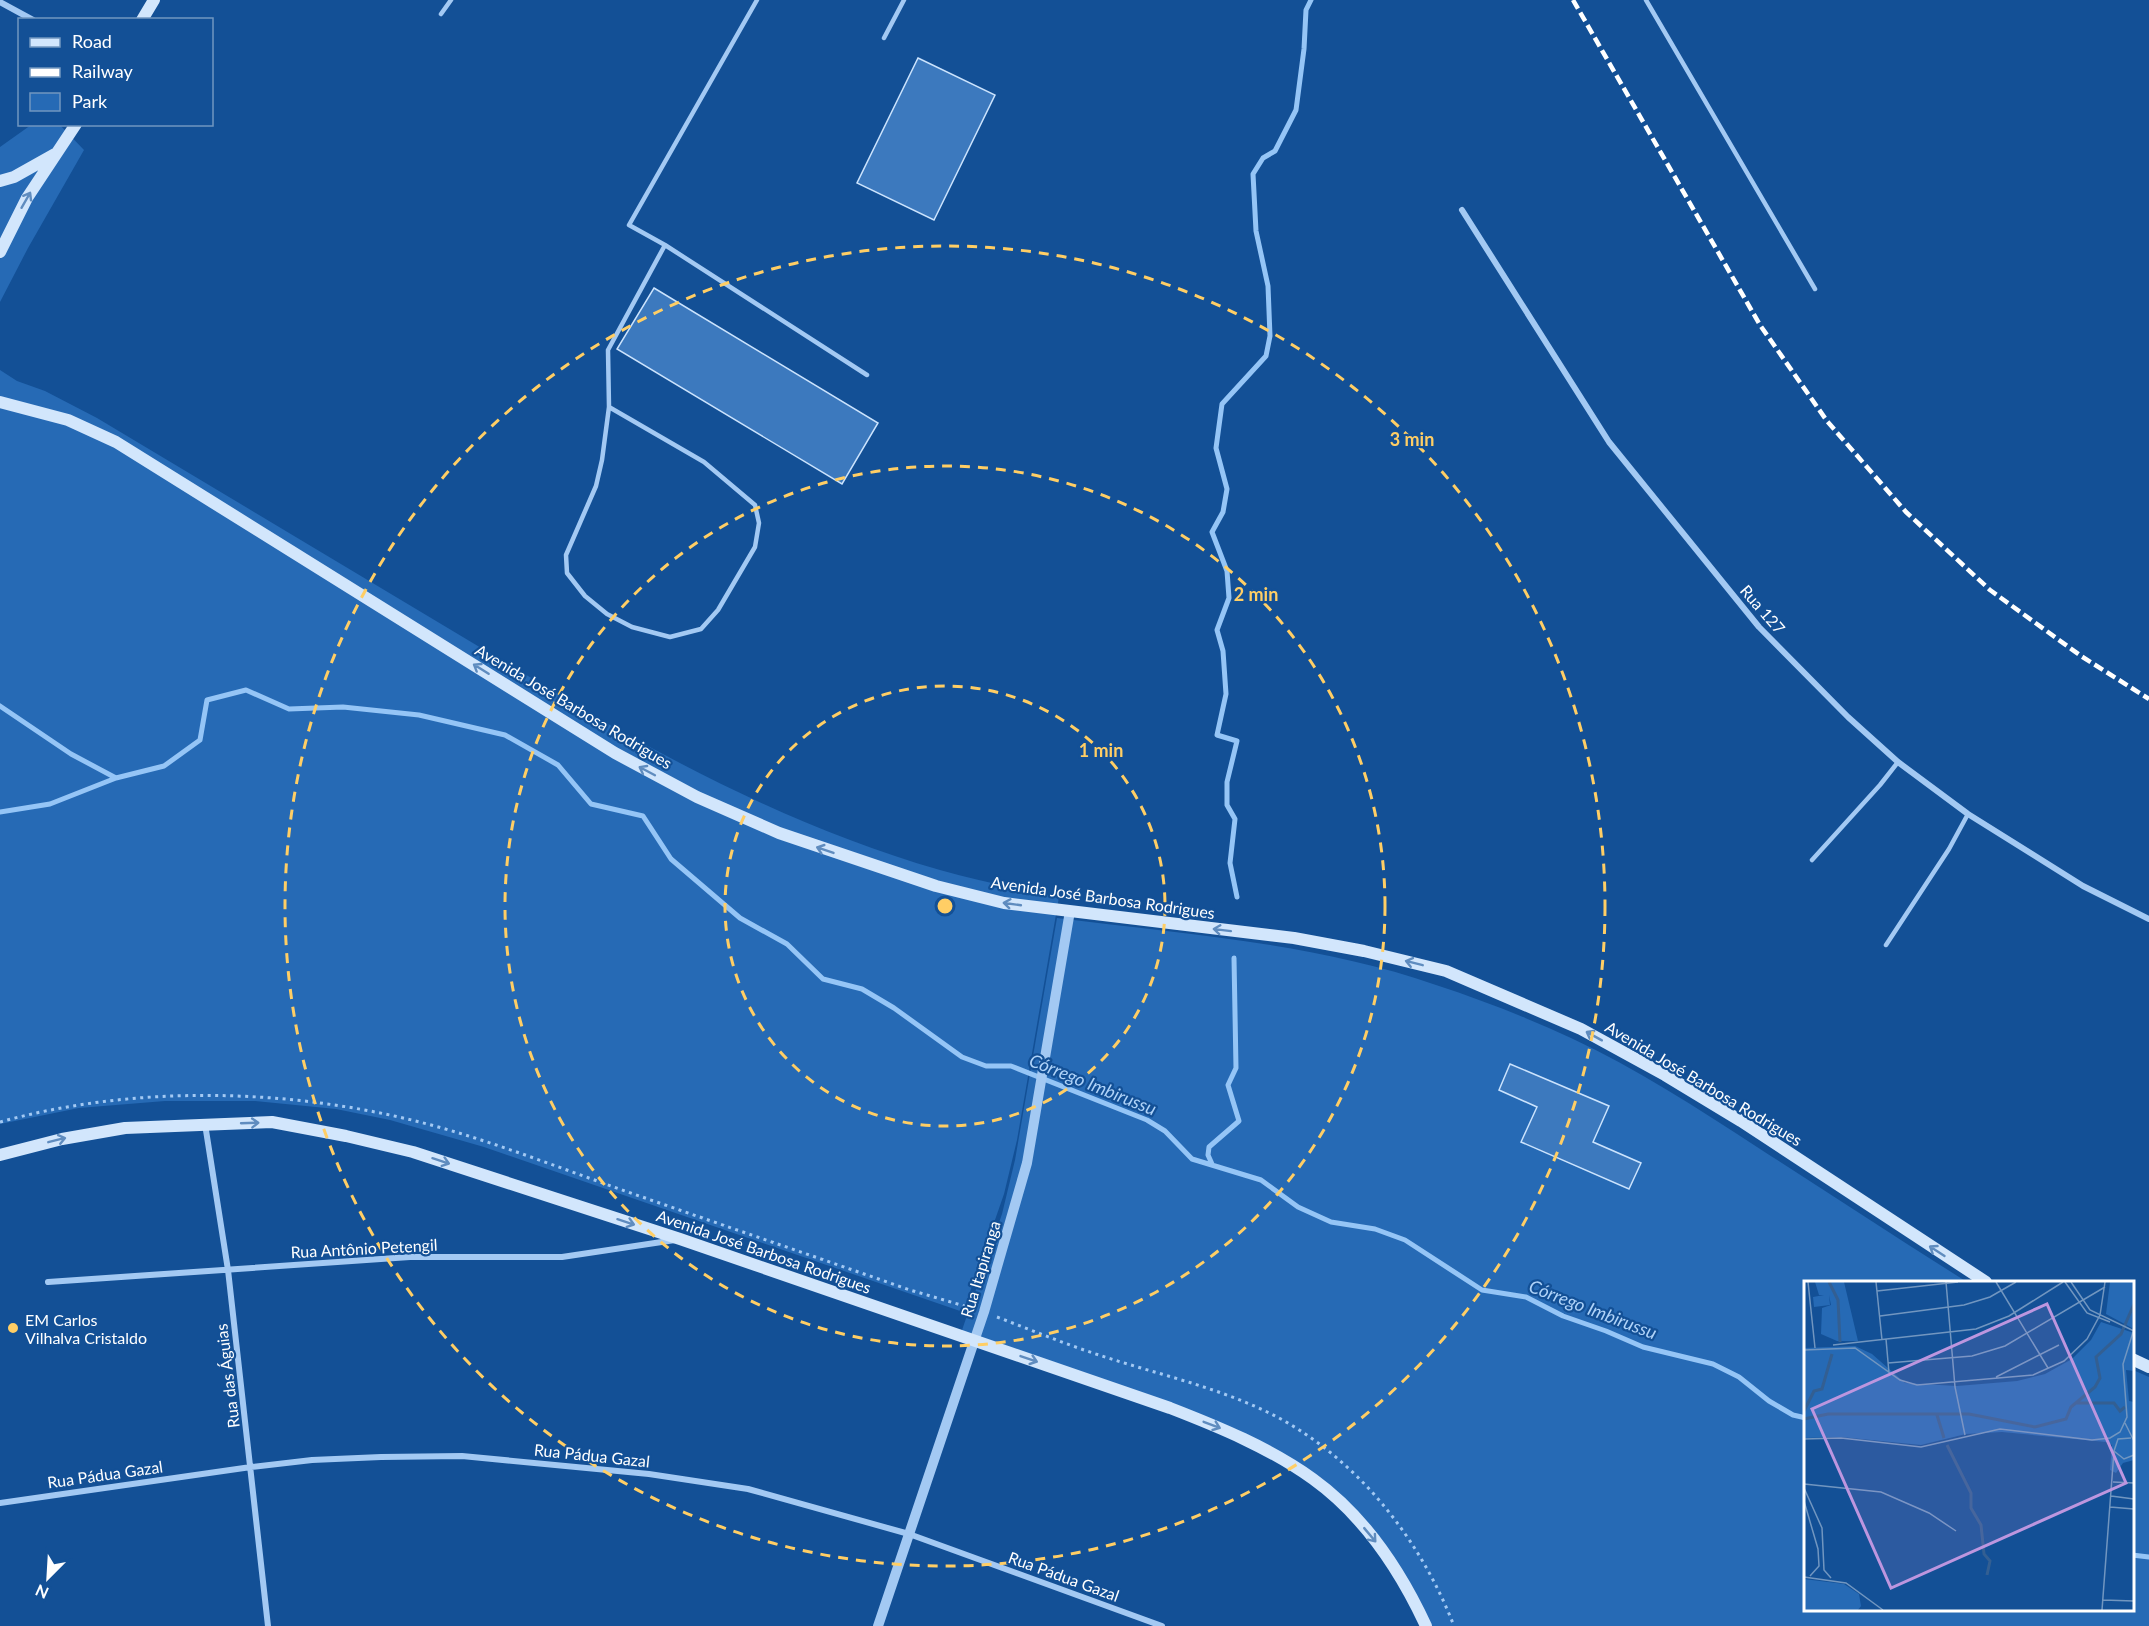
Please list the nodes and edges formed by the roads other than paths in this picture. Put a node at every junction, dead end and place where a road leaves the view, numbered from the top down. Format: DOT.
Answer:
graph roads {
  1 [pos="154,0"];
  2 [pos="451,0"];
  3 [pos="757,0"];
  4 [pos="904,0"];
  5 [pos="1646,0"];
  6 [pos="0,2"];
  7 [pos="441,14"];
  8 [pos="29,18"];
  9 [pos="143,18"];
  10 [pos="884,38"];
  11 [pos="75,126"];
  12 [pos="59,152"];
  13 [pos="0,181"];
  14 [pos="1462,210"];
  15 [pos="665,245"];
  16 [pos="0,252"];
  17 [pos="1815,290"];
  18 [pos="867,375"];
  19 [pos="0,402"];
  20 [pos="609,407"];
  21 [pos="1898,762"];
  22 [pos="1968,814"];
  23 [pos="1812,860"];
  24 [pos="1070,911"];
  25 [pos="2149,920"];
  26 [pos="1886,945"];
  27 [pos="205,1124"];
  28 [pos="0,1155"];
  29 [pos="680,1239"];
  30 [pos="228,1270"];
  31 [pos="1984,1281"];
  32 [pos="48,1282"];
  33 [pos="973,1340"];
  34 [pos="2134,1360"];
  35 [pos="2149,1367"];
  36 [pos="251,1467"];
  37 [pos="0,1503"];
  38 [pos="909,1534"];
  39 [pos="268,1626"];
  40 [pos="878,1626"];
  41 [pos="1162,1626"];
  42 [pos="1426,1626"];
  1 -- 9 [label="main road"];
  2 -- 7 [label="lane"];
  3 -- 15 [label="lane"];
  4 -- 10 [label="lane"];
  5 -- 17 [label="lane"];
  6 -- 8 [label="street"];
  11 -- 12 [label="main road"];
  12 -- 13 [label="main road"];
  16 -- 12 [label="main road, one-way"];
  14 -- 21 [label="street, Rua 127"];
  15 -- 18 [label="lane"];
  15 -- 20 [label="lane"];
  24 -- 19 [label="main road, Avenida José Barbosa Rodrigues, one-way"];
  20 -- 20 [label="lane"];
  21 -- 22 [label="street, Rua 127"];
  21 -- 23 [label="lane"];
  22 -- 25 [label="street, Rua 127"];
  22 -- 26 [label="lane"];
  31 -- 24 [label="main road, Avenida José Barbosa Rodrigues, one-way"];
  24 -- 33 [label="street, Rua Itapiranga"];
  28 -- 27 [label="main road, Avenida José Barbosa Rodrigues, one-way"];
  27 -- 29 [label="main road, Avenida José Barbosa Rodrigues, one-way"];
  27 -- 30 [label="street, Rua das Águias"];
  29 -- 30 [label="street, Rua Antônio Petengil"];
  29 -- 33 [label="main road, Avenida José Barbosa Rodrigues"];
  30 -- 32 [label="street, Rua Antônio Petengil"];
  30 -- 36 [label="street, Rua das Águias"];
  33 -- 38 [label="street, Rua Itapiranga"];
  33 -- 42 [label="main road, Avenida José Barbosa Rodrigues, one-way"];
  34 -- 35 [label="main road"];
  36 -- 37 [label="street, Rua Pádua Gazal"];
  36 -- 38 [label="street, Rua Pádua Gazal"];
  36 -- 39 [label="street, Rua das Águias"];
  38 -- 40 [label="street, Rua Itapiranga"];
  38 -- 41 [label="street, Rua Pádua Gazal"];
}
